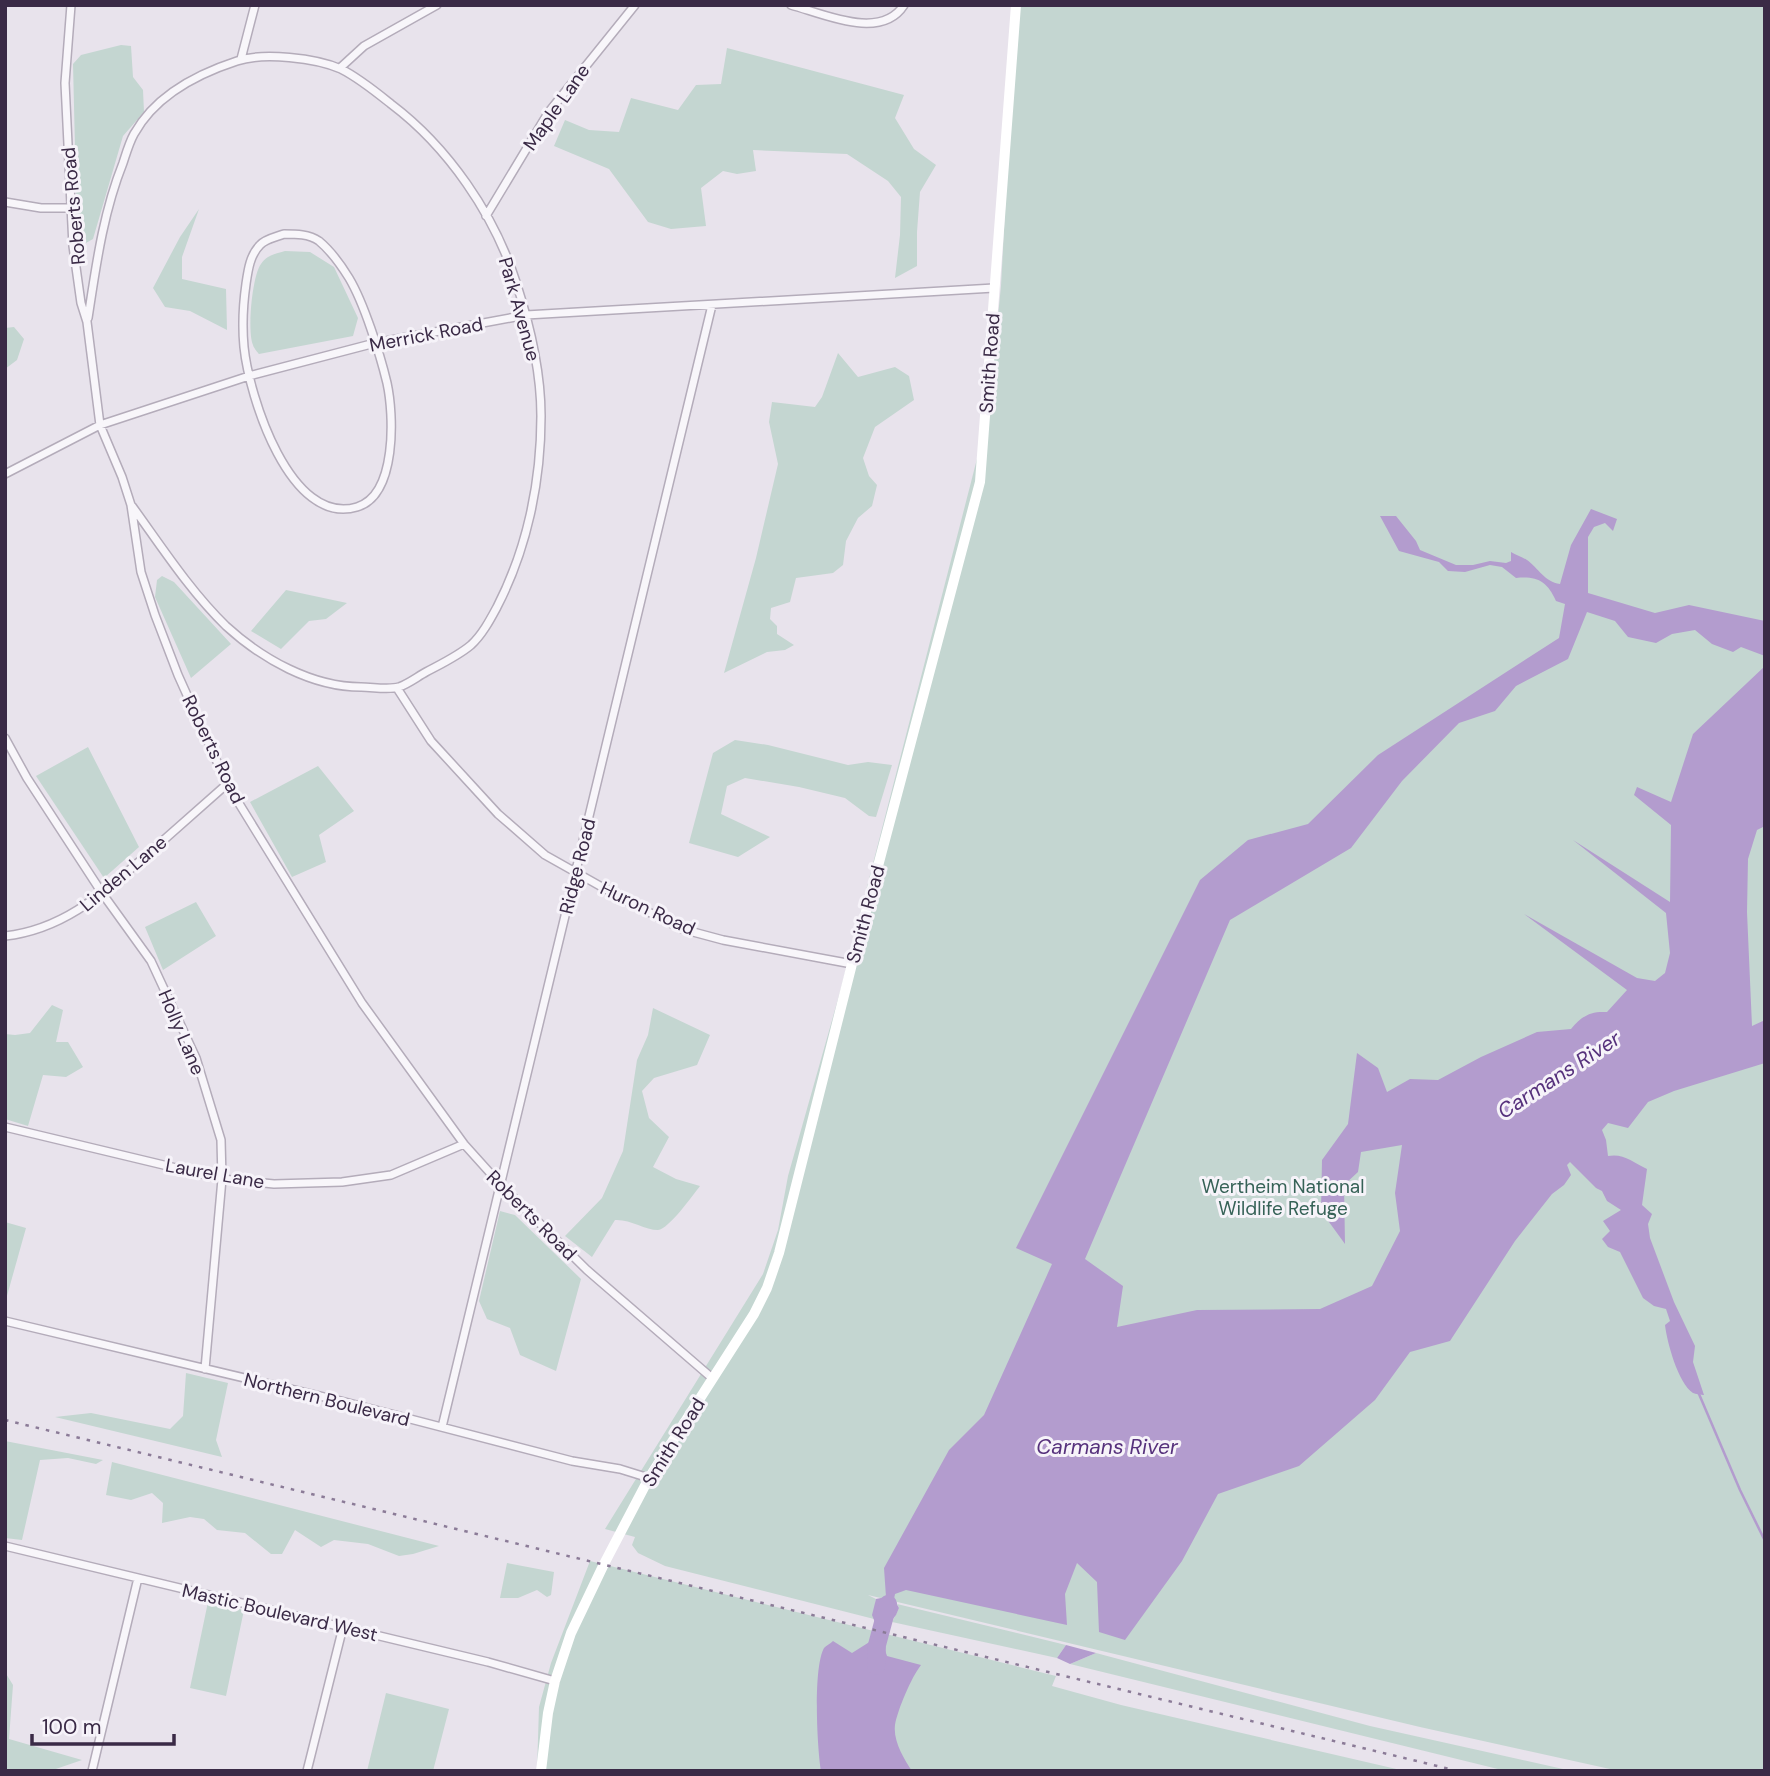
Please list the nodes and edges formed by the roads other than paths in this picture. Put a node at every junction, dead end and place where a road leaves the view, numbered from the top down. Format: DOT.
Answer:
graph roads {
  1 [pos="71,5"];
  2 [pos="255,5"];
  3 [pos="437,5"];
  4 [pos="635,5"];
  5 [pos="791,5"];
  6 [pos="904,5"];
  7 [pos="1016,5"];
  8 [pos="241,59"];
  9 [pos="340,68"];
  10 [pos="5,202"];
  11 [pos="71,208"];
  12 [pos="485,216"];
  13 [pos="994,288"];
  14 [pos="712,305"];
  15 [pos="526,315"];
  16 [pos="87,322"];
  17 [pos="375,343"];
  18 [pos="248,376"];
  19 [pos="100,425"];
  20 [pos="5,474"];
  21 [pos="131,505"];
  22 [pos="397,688"];
  23 [pos="5,738"];
  24 [pos="226,784"];
  25 [pos="575,872"];
  26 [pos="102,893"];
  27 [pos="5,936"];
  28 [pos="852,964"];
  29 [pos="5,1127"];
  30 [pos="464,1144"];
  31 [pos="222,1179"];
  32 [pos="500,1184"];
  33 [pos="5,1321"];
  34 [pos="205,1369"];
  35 [pos="712,1378"];
  36 [pos="442,1427"];
  37 [pos="649,1478"];
  38 [pos="5,1546"];
  39 [pos="138,1578"];
  40 [pos="343,1627"];
  41 [pos="555,1681"];
  42 [pos="92,1771"];
  43 [pos="307,1771"];
  44 [pos="541,1771"];
  1 -- 11 [label="street, Roberts Road"];
  2 -- 8 [label="street"];
  3 -- 9 [label="street"];
  4 -- 12 [label="street, Maple Lane"];
  5 -- 6 [label="street"];
  7 -- 13 [label="street, Smith Road"];
  8 -- 9 [label="street, Park Avenue"];
  8 -- 16 [label="street, Park Avenue"];
  9 -- 12 [label="street, Park Avenue"];
  10 -- 11 [label="street"];
  11 -- 16 [label="street, Roberts Road"];
  12 -- 15 [label="street, Park Avenue"];
  13 -- 14 [label="street, Merrick Road"];
  13 -- 28 [label="street, Smith Road"];
  14 -- 15 [label="street, Merrick Road"];
  14 -- 25 [label="street, Ridge Road"];
  15 -- 17 [label="street, Merrick Road"];
  15 -- 22 [label="street, Park Avenue"];
  16 -- 19 [label="street, Roberts Road"];
  17 -- 18 [label="street, Merrick Road"];
  17 -- 18 [label="street"];
  17 -- 18 [label="street"];
  18 -- 19 [label="street, Merrick Road"];
  19 -- 20 [label="street, Merrick Road"];
  19 -- 21 [label="street, Roberts Road"];
  21 -- 22 [label="street"];
  21 -- 24 [label="street, Roberts Road"];
  22 -- 25 [label="street, Huron Road"];
  23 -- 26 [label="street, Holly Lane"];
  24 -- 26 [label="street, Linden Lane"];
  24 -- 30 [label="street, Roberts Road"];
  25 -- 28 [label="street, Huron Road"];
  25 -- 32 [label="street, Ridge Road"];
  26 -- 27 [label="street, Linden Lane"];
  26 -- 31 [label="street, Holly Lane"];
  28 -- 35 [label="street, Smith Road"];
  29 -- 31 [label="street, Laurel Lane"];
  30 -- 31 [label="street, Laurel Lane"];
  30 -- 32 [label="street, Roberts Road"];
  31 -- 34 [label="street, Holly Lane"];
  32 -- 35 [label="street, Roberts Road"];
  32 -- 36 [label="street, Ridge Road"];
  33 -- 34 [label="street, Northern Boulevard"];
  34 -- 36 [label="street, Northern Boulevard"];
  35 -- 37 [label="street, Smith Road"];
  36 -- 37 [label="street, Northern Boulevard"];
  37 -- 41 [label="street, Smith Road"];
  38 -- 39 [label="street, Mastic Boulevard West"];
  39 -- 40 [label="street, Mastic Boulevard West"];
  39 -- 42 [label="street"];
  40 -- 41 [label="street, Mastic Boulevard West"];
  40 -- 43 [label="street"];
  41 -- 44 [label="street, Smith Road"];
}
